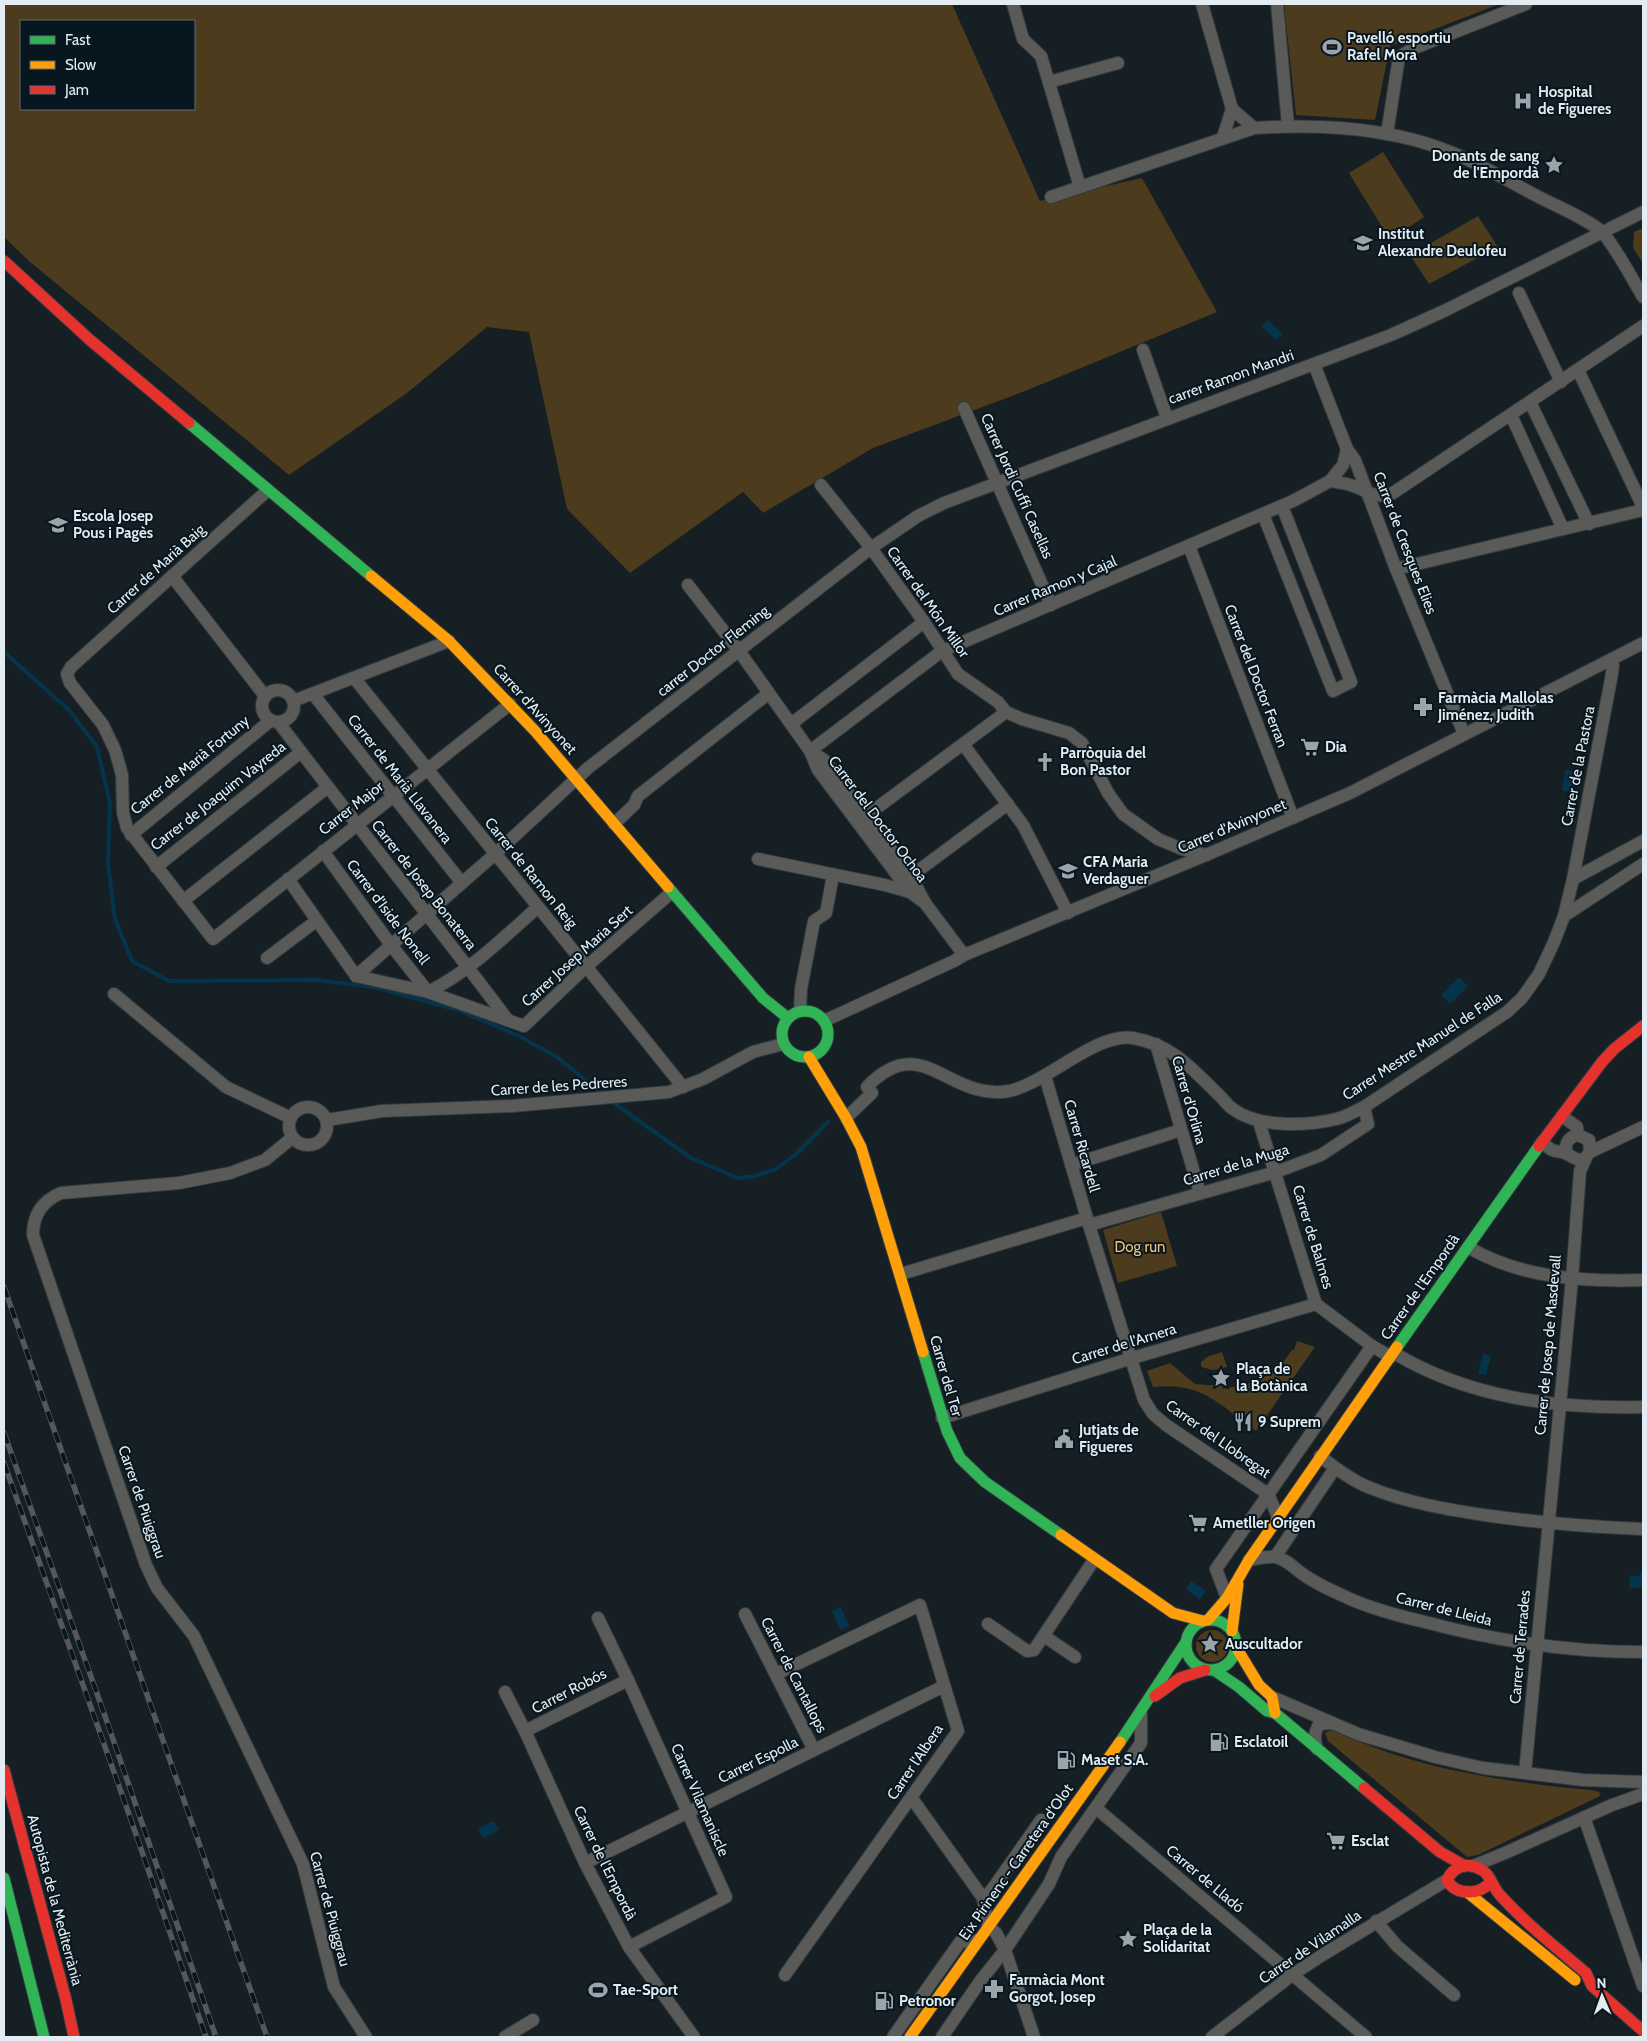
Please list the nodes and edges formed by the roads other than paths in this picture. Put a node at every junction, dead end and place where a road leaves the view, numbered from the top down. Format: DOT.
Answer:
graph roads {
  1 [pos="1013,4"];
  2 [pos="1202,4"];
  3 [pos="1277,4"];
  4 [pos="1526,4"];
  5 [pos="1118,63"];
  6 [pos="1049,82"];
  7 [pos="1232,109"];
  8 [pos="1288,126"];
  9 [pos="1254,128"];
  10 [pos="1387,134"];
  11 [pos="1223,137"];
  12 [pos="1080,187"];
  13 [pos="1051,197"];
  14 [pos="1643,212"];
  15 [pos="1602,232"];
  16 [pos="4,261"];
  17 [pos="1519,293"];
  18 [pos="1643,297"];
  19 [pos="1643,326"];
  20 [pos="1143,350"];
  21 [pos="1314,364"];
  22 [pos="1578,370"];
  23 [pos="1561,382"];
  24 [pos="1530,402"];
  25 [pos="964,408"];
  26 [pos="1510,415"];
  27 [pos="1167,418"];
  28 [pos="1347,449"];
  29 [pos="1330,481"];
  30 [pos="998,482"];
  31 [pos="821,485"];
  32 [pos="268,490"];
  33 [pos="1368,494"];
  34 [pos="1282,506"];
  35 [pos="1643,509"];
  36 [pos="1263,514"];
  37 [pos="1589,524"];
  38 [pos="1563,529"];
  39 [pos="1189,546"];
  40 [pos="871,548"];
  41 [pos="1396,569"];
  42 [pos="172,576"];
  43 [pos="688,585"];
  44 [pos="1051,605"];
  45 [pos="924,622"];
  46 [pos="449,641"];
  47 [pos="1643,643"];
  48 [pos="739,651"];
  49 [pos="942,651"];
  50 [pos="1612,659"];
  51 [pos="355,679"];
  52 [pos="769,693"];
  53 [pos="313,694"];
  54 [pos="265,696"];
  55 [pos="293,701"];
  56 [pos="510,704"];
  57 [pos="1006,712"];
  58 [pos="275,722"];
  59 [pos="791,724"];
  60 [pos="1464,734"];
  61 [pos="963,744"];
  62 [pos="810,751"];
  63 [pos="301,752"];
  64 [pos="426,770"];
  65 [pos="575,779"];
  66 [pos="328,787"];
  67 [pos="393,796"];
  68 [pos="1008,804"];
  69 [pos="866,816"];
  70 [pos="1293,818"];
  71 [pos="614,824"];
  72 [pos="356,825"];
  73 [pos="131,835"];
  74 [pos="1643,841"];
  75 [pos="323,851"];
  76 [pos="495,854"];
  77 [pos="1206,855"];
  78 [pos="758,859"];
  79 [pos="1643,864"];
  80 [pos="156,867"];
  81 [pos="833,875"];
  82 [pos="911,876"];
  83 [pos="1573,879"];
  84 [pos="288,880"];
  85 [pos="462,883"];
  86 [pos="672,892"];
  87 [pos="910,892"];
  88 [pos="183,901"];
  89 [pos="925,903"];
  90 [pos="538,908"];
  91 [pos="427,913"];
  92 [pos="1068,913"];
  93 [pos="1564,916"];
  94 [pos="316,920"];
  95 [pos="391,945"];
  96 [pos="964,955"];
  97 [pos="267,958"];
  98 [pos="587,966"];
  99 [pos="468,968"];
  100 [pos="356,976"];
  101 [pos="428,992"];
  102 [pos="114,994"];
  103 [pos="800,1011"];
  104 [pos="788,1018"];
  105 [pos="507,1019"];
  106 [pos="824,1021"];
  107 [pos="1643,1026"];
  108 [pos="783,1044"];
  109 [pos="1156,1044"];
  110 [pos="809,1057"];
  111 [pos="1045,1076"];
  112 [pos="683,1087"];
  113 [pos="1364,1107"];
  114 [pos="1562,1116"];
  115 [pos="291,1118"];
  116 [pos="846,1118"];
  117 [pos="327,1120"];
  118 [pos="1259,1122"];
  119 [pos="1643,1127"];
  120 [pos="1181,1130"];
  121 [pos="1578,1135"];
  122 [pos="292,1138"];
  123 [pos="1542,1142"];
  124 [pos="1589,1152"];
  125 [pos="1570,1156"];
  126 [pos="1071,1165"];
  127 [pos="1580,1171"];
  128 [pos="1276,1172"];
  129 [pos="1200,1193"];
  130 [pos="1088,1221"];
  131 [pos="1468,1247"];
  132 [pos="900,1274"];
  133 [pos="1572,1279"];
  134 [pos="1643,1280"];
  135 [pos="1316,1304"];
  136 [pos="1372,1346"];
  137 [pos="1392,1355"];
  138 [pos="1130,1359"];
  139 [pos="1559,1404"];
  140 [pos="1643,1407"];
  141 [pos="942,1418"];
  142 [pos="1320,1456"];
  143 [pos="1335,1468"];
  144 [pos="1268,1494"];
  145 [pos="1278,1517"];
  146 [pos="1548,1523"];
  147 [pos="1643,1529"];
  148 [pos="1275,1557"];
  149 [pos="1094,1560"];
  150 [pos="1249,1560"];
  151 [pos="1238,1578"];
  152 [pos="1227,1598"];
  153 [pos="1173,1613"];
  154 [pos="744,1614"];
  155 [pos="598,1618"];
  156 [pos="1205,1621"];
  157 [pos="988,1624"];
  158 [pos="1232,1631"];
  159 [pos="1044,1636"];
  160 [pos="1186,1640"];
  161 [pos="1537,1645"];
  162 [pos="1236,1647"];
  163 [pos="1643,1652"];
  164 [pos="1075,1657"];
  165 [pos="1210,1670"];
  166 [pos="776,1674"];
  167 [pos="628,1680"];
  168 [pos="944,1686"];
  169 [pos="504,1692"];
  170 [pos="1272,1697"];
  171 [pos="1143,1708"];
  172 [pos="1275,1714"];
  173 [pos="1332,1723"];
  174 [pos="525,1732"];
  175 [pos="814,1750"];
  176 [pos="1317,1750"];
  177 [pos="4,1770"];
  178 [pos="1525,1773"];
  179 [pos="1609,1782"];
  180 [pos="1643,1782"];
  181 [pos="1643,1794"];
  182 [pos="911,1797"];
  183 [pos="1612,1804"];
  184 [pos="1096,1808"];
  185 [pos="688,1812"];
  186 [pos="1584,1817"];
  187 [pos="1041,1820"];
  188 [pos="1033,1831"];
  189 [pos="1053,1836"];
  190 [pos="1440,1852"];
  191 [pos="1505,1854"];
  192 [pos="585,1862"];
  193 [pos="1469,1866"];
  194 [pos="4,1878"];
  195 [pos="1490,1880"];
  196 [pos="1455,1884"];
  197 [pos="983,1898"];
  198 [pos="1008,1899"];
  199 [pos="1376,1921"];
  200 [pos="988,1926"];
  201 [pos="978,1940"];
  202 [pos="629,1946"];
  203 [pos="1006,1950"];
  204 [pos="786,1975"];
  205 [pos="1292,1975"];
  206 [pos="1592,1986"];
  207 [pos="1643,1986"];
  208 [pos="1454,1995"];
  209 [pos="533,2020"];
  210 [pos="1643,2031"];
  211 [pos="44,2037"];
  212 [pos="74,2037"];
  213 [pos="366,2037"];
  214 [pos="506,2037"];
  215 [pos="694,2037"];
  216 [pos="893,2037"];
  217 [pos="910,2037"];
  218 [pos="942,2037"];
  219 [pos="1034,2037"];
  220 [pos="1212,2037"];
  221 [pos="1366,2037"];
  1 -- 6 [label="street"];
  2 -- 7 [label="street"];
  3 -- 8 [label="street"];
  4 -- 10 [label="street"];
  5 -- 6 [label="street"];
  6 -- 12 [label="street"];
  7 -- 9 [label="street"];
  7 -- 11 [label="street"];
  8 -- 9 [label="street"];
  8 -- 10 [label="street"];
  9 -- 11 [label="street"];
  10 -- 15 [label="street"];
  11 -- 12 [label="street"];
  12 -- 13 [label="street"];
  14 -- 15 [label="street, carrer Ramon Mandri"];
  15 -- 18 [label="street"];
  15 -- 21 [label="street, carrer Ramon Mandri"];
  16 -- 32 [label="main road, Carrer d'Avinyonet"];
  17 -- 23 [label="street"];
  19 -- 22 [label="street"];
  20 -- 27 [label="street"];
  21 -- 27 [label="street, carrer Ramon Mandri"];
  21 -- 28 [label="street, Carrer de Cresques Elies"];
  22 -- 23 [label="street"];
  22 -- 35 [label="street"];
  23 -- 24 [label="street"];
  24 -- 26 [label="street"];
  24 -- 37 [label="street"];
  25 -- 30 [label="street, Carrer Jordi Cuffi Casellas"];
  26 -- 33 [label="street"];
  26 -- 38 [label="street"];
  27 -- 30 [label="street, carrer Ramon Mandri"];
  28 -- 29 [label="street, Carrer Ramon y Cajal"];
  28 -- 33 [label="street, Carrer de Cresques Elies"];
  29 -- 33 [label="street"];
  29 -- 34 [label="street, Carrer Ramon y Cajal"];
  30 -- 40 [label="street, carrer Ramon Mandri"];
  30 -- 44 [label="street, Carrer Jordi Cuffi Casellas"];
  31 -- 40 [label="street, Carrer del Món Millor"];
  32 -- 42 [label="street, Carrer de Marià Baig"];
  32 -- 46 [label="main road, Carrer d'Avinyonet"];
  33 -- 41 [label="street, Carrer de Cresques Elies"];
  34 -- 36 [label="street, Carrer Ramon y Cajal"];
  34 -- 36 [label="street"];
  35 -- 37 [label="street"];
  36 -- 39 [label="street, Carrer Ramon y Cajal"];
  37 -- 38 [label="street"];
  38 -- 41 [label="street"];
  39 -- 44 [label="street, Carrer Ramon y Cajal"];
  39 -- 70 [label="street, Carrer del Doctor Ferran"];
  40 -- 45 [label="street, Carrer del Món Millor"];
  40 -- 48 [label="street, carrer Doctor Fleming"];
  41 -- 60 [label="street, Carrer de Cresques Elies"];
  42 -- 54 [label="street"];
  42 -- 73 [label="street, Carrer de Marià Baig"];
  43 -- 48 [label="street, Carrer del Doctor Ochoa"];
  44 -- 49 [label="street, Carrer Ramon y Cajal"];
  45 -- 49 [label="street, Carrer del Món Millor"];
  45 -- 59 [label="street"];
  46 -- 51 [label="street"];
  46 -- 56 [label="main road, Carrer d'Avinyonet"];
  47 -- 50 [label="street, Carrer d'Avinyonet"];
  48 -- 52 [label="street, Carrer del Doctor Ochoa"];
  48 -- 65 [label="street, carrer Doctor Fleming"];
  49 -- 57 [label="street, Carrer del Món Millor"];
  49 -- 62 [label="street, Carrer Ramon y Cajal"];
  50 -- 60 [label="street, Carrer d'Avinyonet"];
  50 -- 83 [label="street, Carrer de la Pastora"];
  51 -- 53 [label="street"];
  51 -- 64 [label="street, Carrer de Ramon Reig"];
  52 -- 59 [label="street, Carrer del Doctor Ochoa"];
  52 -- 71 [label="street"];
  53 -- 55 [label="street"];
  53 -- 67 [label="street, Carrer de Marià Llavanera"];
  54 -- 55 [label="street"];
  54 -- 58 [label="street"];
  55 -- 58 [label="street"];
  56 -- 64 [label="street, Carrer Major"];
  56 -- 65 [label="main road, Carrer d'Avinyonet"];
  57 -- 61 [label="street"];
  57 -- 77 [label="street, Carrer del Món Millor"];
  58 -- 63 [label="street, Carrer de Josep Bonaterra"];
  58 -- 73 [label="street, Carrer de Marià Fortuny"];
  59 -- 62 [label="street, Carrer del Doctor Ochoa"];
  60 -- 70 [label="street, Carrer d'Avinyonet"];
  61 -- 68 [label="street"];
  61 -- 69 [label="street"];
  62 -- 69 [label="street, Carrer del Doctor Ochoa"];
  62 -- 87 [label="street, Carrer del Doctor Ochoa"];
  63 -- 66 [label="street, Carrer de Josep Bonaterra"];
  63 -- 80 [label="street, Carrer de Joaquim Vayreda"];
  64 -- 67 [label="street, Carrer Major"];
  64 -- 76 [label="street, Carrer de Ramon Reig"];
  65 -- 71 [label="main road, Carrer d'Avinyonet"];
  65 -- 76 [label="street, carrer Doctor Fleming"];
  66 -- 72 [label="street, Carrer de Josep Bonaterra"];
  66 -- 88 [label="street"];
  67 -- 72 [label="street, Carrer Major"];
  67 -- 85 [label="street, Carrer de Marià Llavanera"];
  68 -- 82 [label="street"];
  68 -- 92 [label="street"];
  69 -- 82 [label="street, Carrer del Doctor Ochoa"];
  70 -- 77 [label="street, Carrer d'Avinyonet"];
  71 -- 86 [label="main road, Carrer d'Avinyonet"];
  72 -- 75 [label="street, Carrer Major"];
  72 -- 91 [label="street, Carrer de Josep Bonaterra"];
  73 -- 80 [label="street"];
  74 -- 83 [label="street"];
  75 -- 84 [label="street, Carrer Major"];
  75 -- 95 [label="street, Carrer d'Iside Nonell"];
  76 -- 85 [label="street, carrer Doctor Fleming"];
  76 -- 90 [label="street, Carrer de Ramon Reig"];
  77 -- 92 [label="street, Carrer d'Avinyonet"];
  78 -- 81 [label="street"];
  79 -- 93 [label="street"];
  80 -- 88 [label="street"];
  81 -- 87 [label="street"];
  81 -- 103 [label="street"];
  82 -- 89 [label="street, Carrer del Doctor Ochoa"];
  83 -- 93 [label="street, Carrer Mestre Manuel de Falla"];
  84 -- 88 [label="street, Carrer Major"];
  84 -- 94 [label="street"];
  85 -- 91 [label="street, carrer Doctor Fleming"];
  86 -- 98 [label="street, Carrer Josep Maria Sert"];
  86 -- 104 [label="main road, Carrer d'Avinyonet"];
  87 -- 89 [label="street, Carrer del Doctor Ochoa"];
  89 -- 96 [label="street, Carrer del Doctor Ochoa"];
  90 -- 98 [label="street, Carrer de Ramon Reig"];
  90 -- 99 [label="street"];
  91 -- 95 [label="street, carrer Doctor Fleming"];
  91 -- 99 [label="street, Carrer de Josep Bonaterra"];
  92 -- 96 [label="street, Carrer d'Avinyonet"];
  93 -- 113 [label="street, Carrer Mestre Manuel de Falla"];
  94 -- 97 [label="street"];
  94 -- 100 [label="street"];
  95 -- 100 [label="street, carrer Doctor Fleming"];
  95 -- 101 [label="street, Carrer d'Iside Nonell"];
  96 -- 106 [label="street, Carrer d'Avinyonet"];
  98 -- 105 [label="street, Carrer Josep Maria Sert"];
  98 -- 112 [label="street, Carrer de Ramon Reig"];
  99 -- 101 [label="street"];
  99 -- 105 [label="street, Carrer de Josep Bonaterra"];
  100 -- 101 [label="street, Carrer Josep Maria Sert"];
  101 -- 105 [label="street, Carrer Josep Maria Sert"];
  102 -- 115 [label="street"];
  103 -- 104 [label="main road"];
  103 -- 106 [label="main road"];
  104 -- 108 [label="main road"];
  106 -- 110 [label="main road"];
  107 -- 114 [label="main road, Carrer de l'Empordà"];
  108 -- 110 [label="main road"];
  108 -- 112 [label="street, Carrer de les Pedreres"];
  109 -- 111 [label="street, Carrer Mestre Manuel de Falla"];
  109 -- 118 [label="street, Carrer Mestre Manuel de Falla"];
  109 -- 120 [label="street, Carrer d'Orlina"];
  110 -- 116 [label="main road, Carrer del Ter"];
  111 -- 116 [label="street, Carrer Mestre Manuel de Falla"];
  111 -- 126 [label="street, Carrer Ricardell"];
  112 -- 117 [label="street, Carrer de les Pedreres"];
  113 -- 118 [label="street, Carrer Mestre Manuel de Falla"];
  113 -- 128 [label="street, Carrer de la Muga"];
  114 -- 121 [label="street"];
  114 -- 123 [label="main road, Carrer de l'Empordà"];
  115 -- 117 [label="street"];
  115 -- 122 [label="street"];
  116 -- 132 [label="main road, Carrer del Ter"];
  117 -- 122 [label="street"];
  118 -- 128 [label="street, Carrer de Balmes"];
  119 -- 124 [label="street"];
  120 -- 126 [label="street"];
  120 -- 129 [label="street, Carrer d'Orlina"];
  121 -- 124 [label="street"];
  121 -- 125 [label="street"];
  122 -- 213 [label="street, Carrer de Piuiggrau"];
  123 -- 125 [label="street"];
  123 -- 131 [label="main road, Carrer de l'Empordà"];
  124 -- 125 [label="street"];
  124 -- 127 [label="street"];
  125 -- 127 [label="street"];
  126 -- 130 [label="street, Carrer Ricardell"];
  127 -- 133 [label="street, Carrer de Josep de Masdevall"];
  128 -- 129 [label="street, Carrer de la Muga"];
  128 -- 135 [label="street, Carrer de Balmes"];
  129 -- 130 [label="street, Carrer de la Muga"];
  130 -- 132 [label="street, Carrer de la Muga"];
  130 -- 138 [label="street, Carrer Ricardell"];
  131 -- 133 [label="street"];
  131 -- 137 [label="main road, Carrer de l'Empordà"];
  132 -- 141 [label="main road, Carrer del Ter"];
  133 -- 134 [label="street"];
  133 -- 139 [label="street, Carrer de Josep de Masdevall"];
  135 -- 136 [label="street, Carrer de Balmes"];
  135 -- 138 [label="street, Carrer de l'Arnera"];
  136 -- 137 [label="street, Carrer de Balmes"];
  136 -- 144 [label="street, Carrer de l'Empordà"];
  137 -- 139 [label="street, Carrer de Balmes"];
  137 -- 142 [label="main road, Carrer de l'Empordà"];
  138 -- 141 [label="street, Carrer de l'Arnera"];
  138 -- 144 [label="street, Carrer del Llobregat"];
  139 -- 140 [label="street, Carrer de Balmes"];
  139 -- 146 [label="street, Carrer de Josep de Masdevall"];
  141 -- 149 [label="main road, Carrer del Ter"];
  142 -- 143 [label="street"];
  142 -- 145 [label="main road, Carrer de l'Empordà"];
  143 -- 146 [label="street"];
  143 -- 148 [label="street"];
  144 -- 145 [label="street, Carrer del Llobregat"];
  144 -- 152 [label="street, Carrer de l'Empordà"];
  145 -- 150 [label="main road, Carrer de l'Empordà"];
  146 -- 147 [label="street"];
  146 -- 161 [label="street, Carrer de Terrades"];
  148 -- 150 [label="street"];
  148 -- 161 [label="street, Carrer de Lleida"];
  149 -- 153 [label="main road, Carrer del Ter"];
  149 -- 159 [label="street"];
  150 -- 151 [label="main road, Carrer de l'Empordà"];
  151 -- 152 [label="main road, Carrer de l'Empordà"];
  151 -- 158 [label="main road, Carrer de l'Empordà"];
  152 -- 156 [label="main road, Carrer de l'Empordà"];
  153 -- 156 [label="main road"];
  153 -- 160 [label="main road"];
  154 -- 166 [label="street, Carrer de Cantallops"];
  155 -- 167 [label="street, Carrer Vilamaniscle"];
  156 -- 158 [label="main road"];
  156 -- 160 [label="main road"];
  157 -- 159 [label="street"];
  158 -- 162 [label="main road"];
  159 -- 164 [label="street"];
  160 -- 165 [label="main road"];
  160 -- 171 [label="main road, Eix Pirinenc - Carretera d'Olot"];
  161 -- 163 [label="street, Carrer de Lleida"];
  161 -- 178 [label="street, Carrer de Terrades"];
  162 -- 165 [label="main road"];
  162 -- 170 [label="main road"];
  165 -- 171 [label="main road, Eix Pirinenc - Carretera d'Olot"];
  165 -- 172 [label="main road"];
  166 -- 168 [label="street, Carrer l'Albera"];
  166 -- 175 [label="street, Carrer de Cantallops"];
  167 -- 174 [label="street, Carrer Robós"];
  167 -- 185 [label="street, Carrer Vilamaniscle"];
  168 -- 175 [label="street, Carrer Espolla"];
  168 -- 182 [label="street, Carrer l'Albera"];
  169 -- 174 [label="street, Carrer de l'Empordà"];
  170 -- 172 [label="main road"];
  170 -- 173 [label="street"];
  171 -- 184 [label="street"];
  171 -- 189 [label="main road, Eix Pirinenc - Carretera d'Olot"];
  172 -- 176 [label="main road"];
  173 -- 176 [label="street"];
  173 -- 178 [label="street"];
  174 -- 192 [label="street, Carrer de l'Empordà"];
  175 -- 185 [label="street, Carrer Espolla"];
  176 -- 190 [label="main road"];
  177 -- 212 [label="main road, Autopista de la Mediterrània"];
  178 -- 179 [label="street"];
  179 -- 180 [label="street"];
  179 -- 183 [label="street"];
  181 -- 183 [label="street"];
  182 -- 197 [label="street"];
  182 -- 204 [label="street, Carrer l'Albera"];
  183 -- 186 [label="street"];
  184 -- 203 [label="street"];
  184 -- 205 [label="street, Carrer de Lladó"];
  185 -- 192 [label="street, Carrer Espolla"];
  185 -- 202 [label="street, Carrer Vilamaniscle"];
  186 -- 191 [label="street"];
  186 -- 207 [label="street"];
  187 -- 188 [label="street"];
  188 -- 189 [label="street"];
  188 -- 197 [label="street"];
  189 -- 198 [label="main road, Eix Pirinenc - Carretera d'Olot"];
  190 -- 193 [label="main road"];
  190 -- 196 [label="main road"];
  191 -- 193 [label="street"];
  191 -- 195 [label="street"];
  192 -- 202 [label="street, Carrer de l'Empordà"];
  193 -- 195 [label="main road"];
  193 -- 196 [label="main road"];
  194 -- 211 [label="main road"];
  195 -- 196 [label="main road"];
  195 -- 206 [label="main road"];
  196 -- 199 [label="street, Carrer de Vilamalla"];
  196 -- 206 [label="main road"];
  197 -- 198 [label="street"];
  197 -- 200 [label="street"];
  198 -- 200 [label="main road, Eix Pirinenc - Carretera d'Olot"];
  199 -- 205 [label="street, Carrer de Vilamalla"];
  199 -- 208 [label="street"];
  200 -- 201 [label="main road, Eix Pirinenc - Carretera d'Olot"];
  200 -- 203 [label="street"];
  201 -- 216 [label="street"];
  201 -- 217 [label="main road, Eix Pirinenc - Carretera d'Olot"];
  202 -- 215 [label="street, Carrer de l'Empordà"];
  203 -- 218 [label="street"];
  203 -- 219 [label="street"];
  205 -- 220 [label="street, Carrer de Vilamalla"];
  205 -- 221 [label="street, Carrer de Lladó"];
  206 -- 210 [label="main road"];
  209 -- 214 [label="street"];
}
